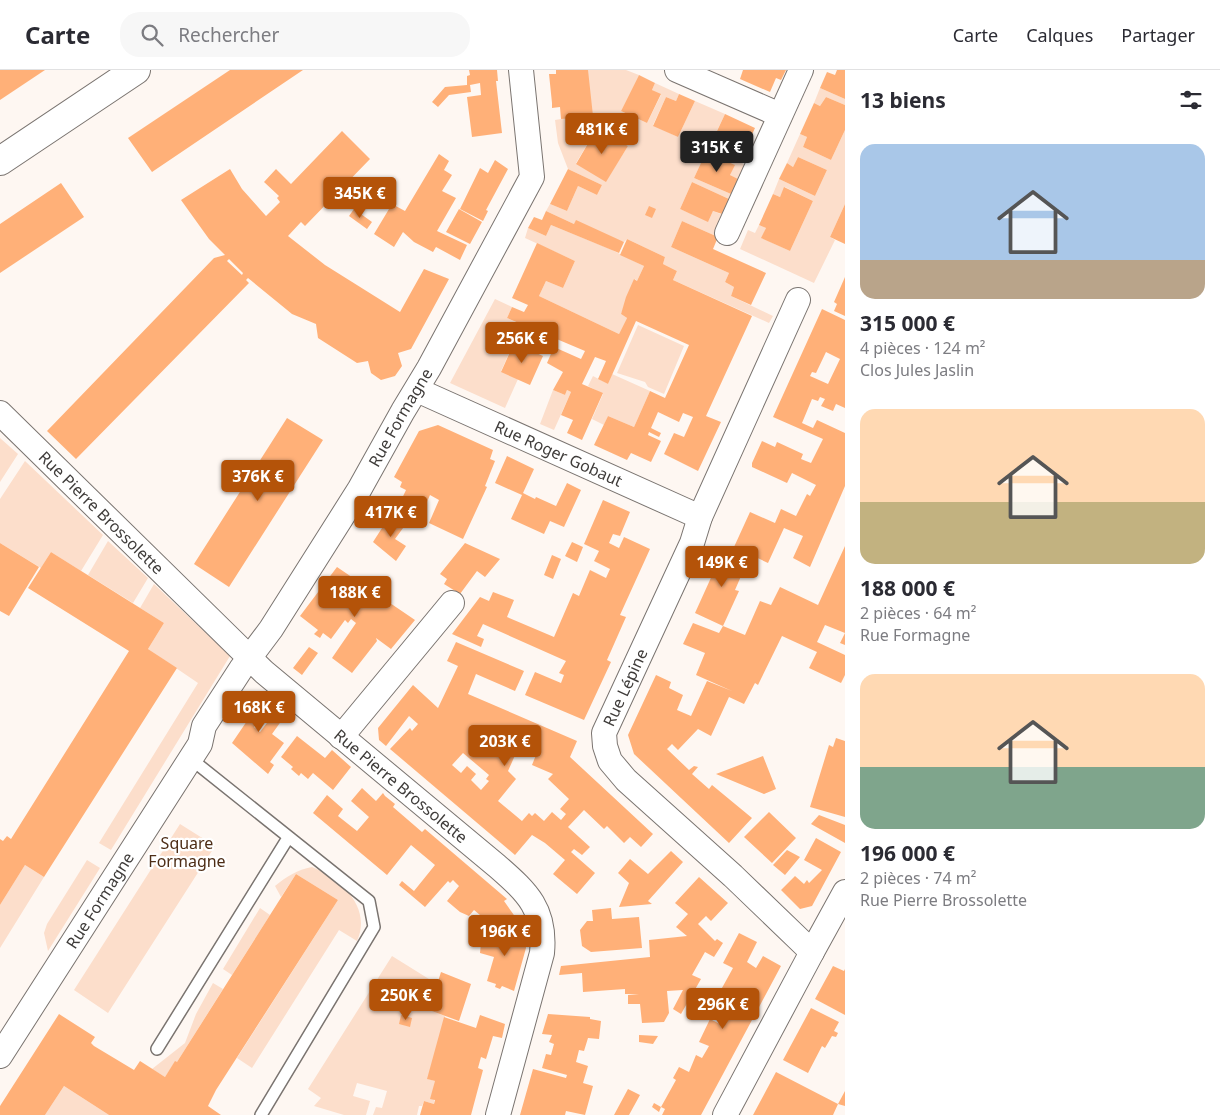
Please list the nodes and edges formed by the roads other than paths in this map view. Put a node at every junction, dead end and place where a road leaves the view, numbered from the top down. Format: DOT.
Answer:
graph roads {
  1 [pos="136,70"];
  2 [pos="521,70"];
  3 [pos="677,70"];
  4 [pos="801,70"];
  5 [pos="780,115"];
  6 [pos="0,161"];
  7 [pos="727,233"];
  8 [pos="798,300"];
  9 [pos="417,390"];
  10 [pos="0,413"];
  11 [pos="700,516"];
  12 [pos="452,603"];
  13 [pos="250,659"];
  14 [pos="341,737"];
  15 [pos="191,759"];
  16 [pos="288,838"];
  17 [pos="845,892"];
  18 [pos="812,952"];
  19 [pos="158,1049"];
  20 [pos="0,1056"];
  21 [pos="261,1115"];
  22 [pos="498,1115"];
  23 [pos="725,1115"];
  1 -- 6 [label="street"];
  2 -- 9 [label="street, Rue Formagne"];
  3 -- 5 [label="street"];
  4 -- 5 [label="street"];
  5 -- 7 [label="street"];
  8 -- 11 [label="street, Rue Lépine"];
  9 -- 11 [label="street, Rue Roger Gobaut"];
  9 -- 13 [label="street, Rue Formagne"];
  10 -- 13 [label="street, Rue Pierre Brossolette"];
  11 -- 18 [label="street, Rue Lépine"];
  12 -- 14 [label="street"];
  13 -- 14 [label="street, Rue Pierre Brossolette"];
  13 -- 15 [label="street, Rue Formagne"];
  14 -- 22 [label="street, Rue Pierre Brossolette"];
  15 -- 16 [label="lane"];
  15 -- 20 [label="street, Rue Formagne"];
  16 -- 19 [label="lane"];
  16 -- 21 [label="lane"];
  17 -- 18 [label="street"];
  18 -- 23 [label="street"];
}
